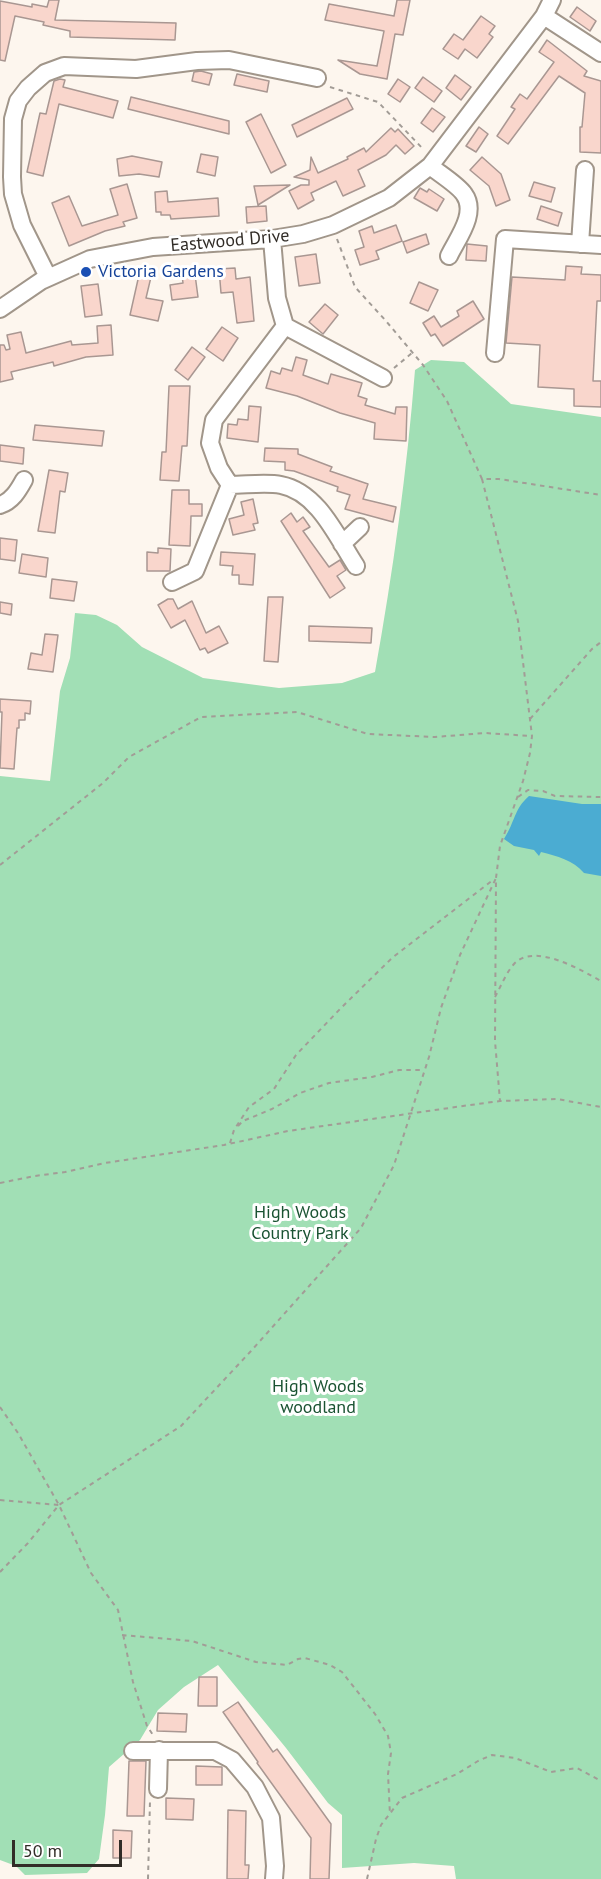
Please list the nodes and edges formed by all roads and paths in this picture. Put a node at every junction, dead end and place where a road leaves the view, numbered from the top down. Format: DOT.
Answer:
graph roads {
  1 [pos="552,0"];
  2 [pos="544,15"];
  3 [pos="601,53"];
  4 [pos="317,78"];
  5 [pos="432,164"];
  6 [pos="585,170"];
  7 [pos="333,225"];
  8 [pos="272,239"];
  9 [pos="580,244"];
  10 [pos="601,245"];
  11 [pos="448,256"];
  12 [pos="48,278"];
  13 [pos="0,309"];
  14 [pos="285,326"];
  15 [pos="412,353"];
  16 [pos="495,353"];
  17 [pos="383,378"];
  18 [pos="482,479"];
  19 [pos="24,480"];
  20 [pos="230,485"];
  21 [pos="601,495"];
  22 [pos="0,505"];
  23 [pos="360,527"];
  24 [pos="342,544"];
  25 [pos="356,566"];
  26 [pos="172,582"];
  27 [pos="601,642"];
  28 [pos="530,719"];
  29 [pos="532,736"];
  30 [pos="601,797"];
  31 [pos="518,798"];
  32 [pos="0,865"];
  33 [pos="496,878"];
  34 [pos="601,981"];
  35 [pos="495,998"];
  36 [pos="424,1070"];
  37 [pos="500,1101"];
  38 [pos="601,1107"];
  39 [pos="411,1114"];
  40 [pos="234,1130"];
  41 [pos="230,1143"];
  42 [pos="0,1184"];
  43 [pos="0,1407"];
  44 [pos="0,1500"];
  45 [pos="59,1505"];
  46 [pos="0,1572"];
  47 [pos="122,1635"];
  48 [pos="159,1750"];
  49 [pos="133,1751"];
  50 [pos="601,1781"];
  51 [pos="158,1789"];
  52 [pos="390,1815"];
  53 [pos="148,1879"];
  54 [pos="274,1879"];
  55 [pos="367,1879"];
  1 -- 2 [label="street, Eastwood Drive"];
  2 -- 3 [label="street"];
  2 -- 5 [label="street, Eastwood Drive"];
  4 -- 5 [label="path"];
  4 -- 12 [label="street"];
  5 -- 7 [label="street, Eastwood Drive"];
  5 -- 11 [label="street"];
  6 -- 9 [label="street"];
  7 -- 8 [label="street, Eastwood Drive"];
  7 -- 15 [label="path"];
  8 -- 12 [label="street, Eastwood Drive"];
  8 -- 14 [label="street"];
  9 -- 10 [label="street"];
  9 -- 16 [label="street"];
  12 -- 13 [label="street, Eastwood Drive"];
  14 -- 17 [label="street"];
  14 -- 20 [label="street"];
  15 -- 17 [label="path"];
  15 -- 18 [label="path"];
  18 -- 21 [label="path"];
  18 -- 28 [label="path"];
  19 -- 22 [label="street"];
  20 -- 24 [label="street"];
  20 -- 26 [label="street"];
  23 -- 24 [label="street"];
  24 -- 25 [label="street"];
  27 -- 28 [label="path"];
  28 -- 29 [label="path"];
  29 -- 31 [label="path"];
  29 -- 32 [label="path"];
  30 -- 31 [label="path"];
  31 -- 33 [label="path"];
  33 -- 35 [label="path"];
  33 -- 36 [label="path"];
  33 -- 40 [label="path"];
  34 -- 35 [label="path"];
  35 -- 37 [label="path"];
  36 -- 39 [label="path"];
  36 -- 40 [label="path"];
  37 -- 38 [label="path"];
  37 -- 39 [label="path"];
  39 -- 41 [label="path"];
  39 -- 45 [label="path"];
  40 -- 41 [label="path"];
  41 -- 42 [label="path"];
  43 -- 45 [label="path"];
  44 -- 45 [label="path"];
  45 -- 46 [label="path"];
  45 -- 47 [label="path"];
  47 -- 48 [label="path"];
  47 -- 52 [label="path"];
  48 -- 49 [label="street"];
  48 -- 51 [label="street"];
  48 -- 54 [label="street"];
  50 -- 52 [label="path"];
  51 -- 53 [label="path"];
  52 -- 55 [label="path"];
}
